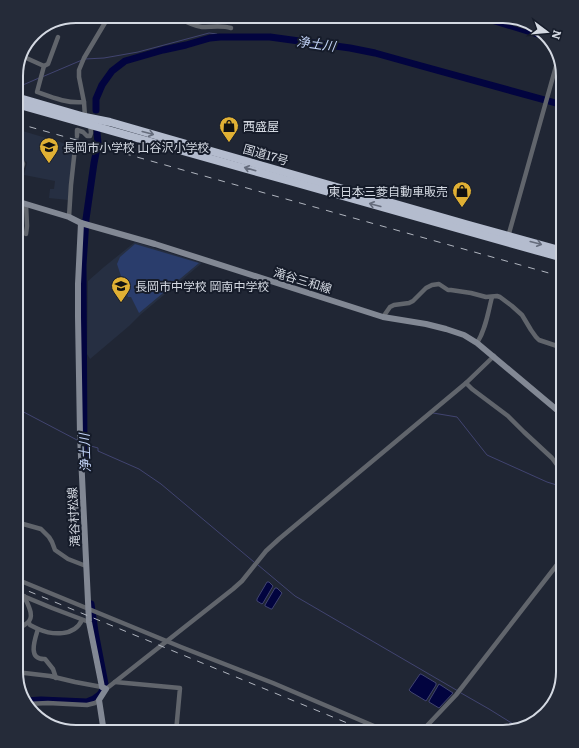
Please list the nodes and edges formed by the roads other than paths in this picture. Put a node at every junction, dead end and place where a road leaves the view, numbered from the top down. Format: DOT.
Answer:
graph roads {
  1 [pos="105,23"];
  2 [pos="190,23"];
  3 [pos="231,28"];
  4 [pos="58,37"];
  5 [pos="26,58"];
  6 [pos="44,66"];
  7 [pos="556,68"];
  8 [pos="37,92"];
  9 [pos="23,99"];
  10 [pos="33,102"];
  11 [pos="84,102"];
  12 [pos="23,106"];
  13 [pos="85,117"];
  14 [pos="90,124"];
  15 [pos="77,136"];
  16 [pos="75,148"];
  17 [pos="23,203"];
  18 [pos="26,204"];
  19 [pos="70,217"];
  20 [pos="81,223"];
  21 [pos="26,234"];
  22 [pos="508,239"];
  23 [pos="556,254"];
  24 [pos="492,297"];
  25 [pos="383,317"];
  26 [pos="477,343"];
  27 [pos="556,346"];
  28 [pos="494,356"];
  29 [pos="466,383"];
  30 [pos="556,409"];
  31 [pos="556,463"];
  32 [pos="23,524"];
  33 [pos="86,566"];
  34 [pos="556,566"];
  35 [pos="23,581"];
  36 [pos="24,596"];
  37 [pos="88,608"];
  38 [pos="86,621"];
  39 [pos="29,623"];
  40 [pos="23,625"];
  41 [pos="38,629"];
  42 [pos="168,641"];
  43 [pos="23,673"];
  44 [pos="56,678"];
  45 [pos="115,682"];
  46 [pos="104,688"];
  47 [pos="99,700"];
  48 [pos="34,704"];
  49 [pos="102,725"];
  50 [pos="177,725"];
  51 [pos="371,725"];
  52 [pos="428,725"];
  1 -- 11 [label="street"];
  2 -- 3 [label="street"];
  4 -- 6 [label="street"];
  5 -- 6 [label="street"];
  6 -- 8 [label="street"];
  7 -- 22 [label="street"];
  8 -- 10 [label="street"];
  8 -- 11 [label="street"];
  9 -- 10 [label="highway, 国道17号"];
  10 -- 13 [label="highway, 国道17号"];
  11 -- 13 [label="street"];
  12 -- 14 [label="highway, 国道17号"];
  13 -- 22 [label="highway, 国道17号, one-way"];
  14 -- 15 [label="street"];
  22 -- 14 [label="highway, 国道17号, one-way"];
  16 -- 19 [label="street"];
  17 -- 18 [label="main road, 滝谷三和線"];
  18 -- 19 [label="main road, 滝谷三和線"];
  18 -- 21 [label="street"];
  19 -- 20 [label="main road, 滝谷三和線"];
  20 -- 25 [label="main road, 滝谷三和線"];
  20 -- 33 [label="main road, 滝谷村松線"];
  22 -- 23 [label="highway"];
  24 -- 25 [label="street"];
  24 -- 26 [label="street"];
  24 -- 27 [label="street"];
  25 -- 26 [label="main road, 滝谷三和線"];
  26 -- 28 [label="main road, 滝谷三和線"];
  28 -- 29 [label="street"];
  28 -- 30 [label="main road, 滝谷三和線"];
  29 -- 31 [label="street"];
  29 -- 42 [label="street"];
  32 -- 33 [label="street"];
  33 -- 37 [label="main road, 滝谷村松線"];
  34 -- 52 [label="street"];
  35 -- 37 [label="street"];
  36 -- 38 [label="street"];
  36 -- 39 [label="street"];
  37 -- 38 [label="main road, 滝谷村松線"];
  37 -- 42 [label="street"];
  38 -- 41 [label="street"];
  38 -- 46 [label="main road, 滝谷村松線"];
  39 -- 40 [label="street"];
  39 -- 41 [label="street"];
  41 -- 44 [label="street"];
  42 -- 45 [label="street"];
  42 -- 51 [label="street"];
  43 -- 44 [label="street"];
  44 -- 46 [label="street"];
  45 -- 46 [label="street"];
  45 -- 50 [label="street"];
  46 -- 47 [label="main road"];
  47 -- 48 [label="street"];
  47 -- 49 [label="main road"];
}
